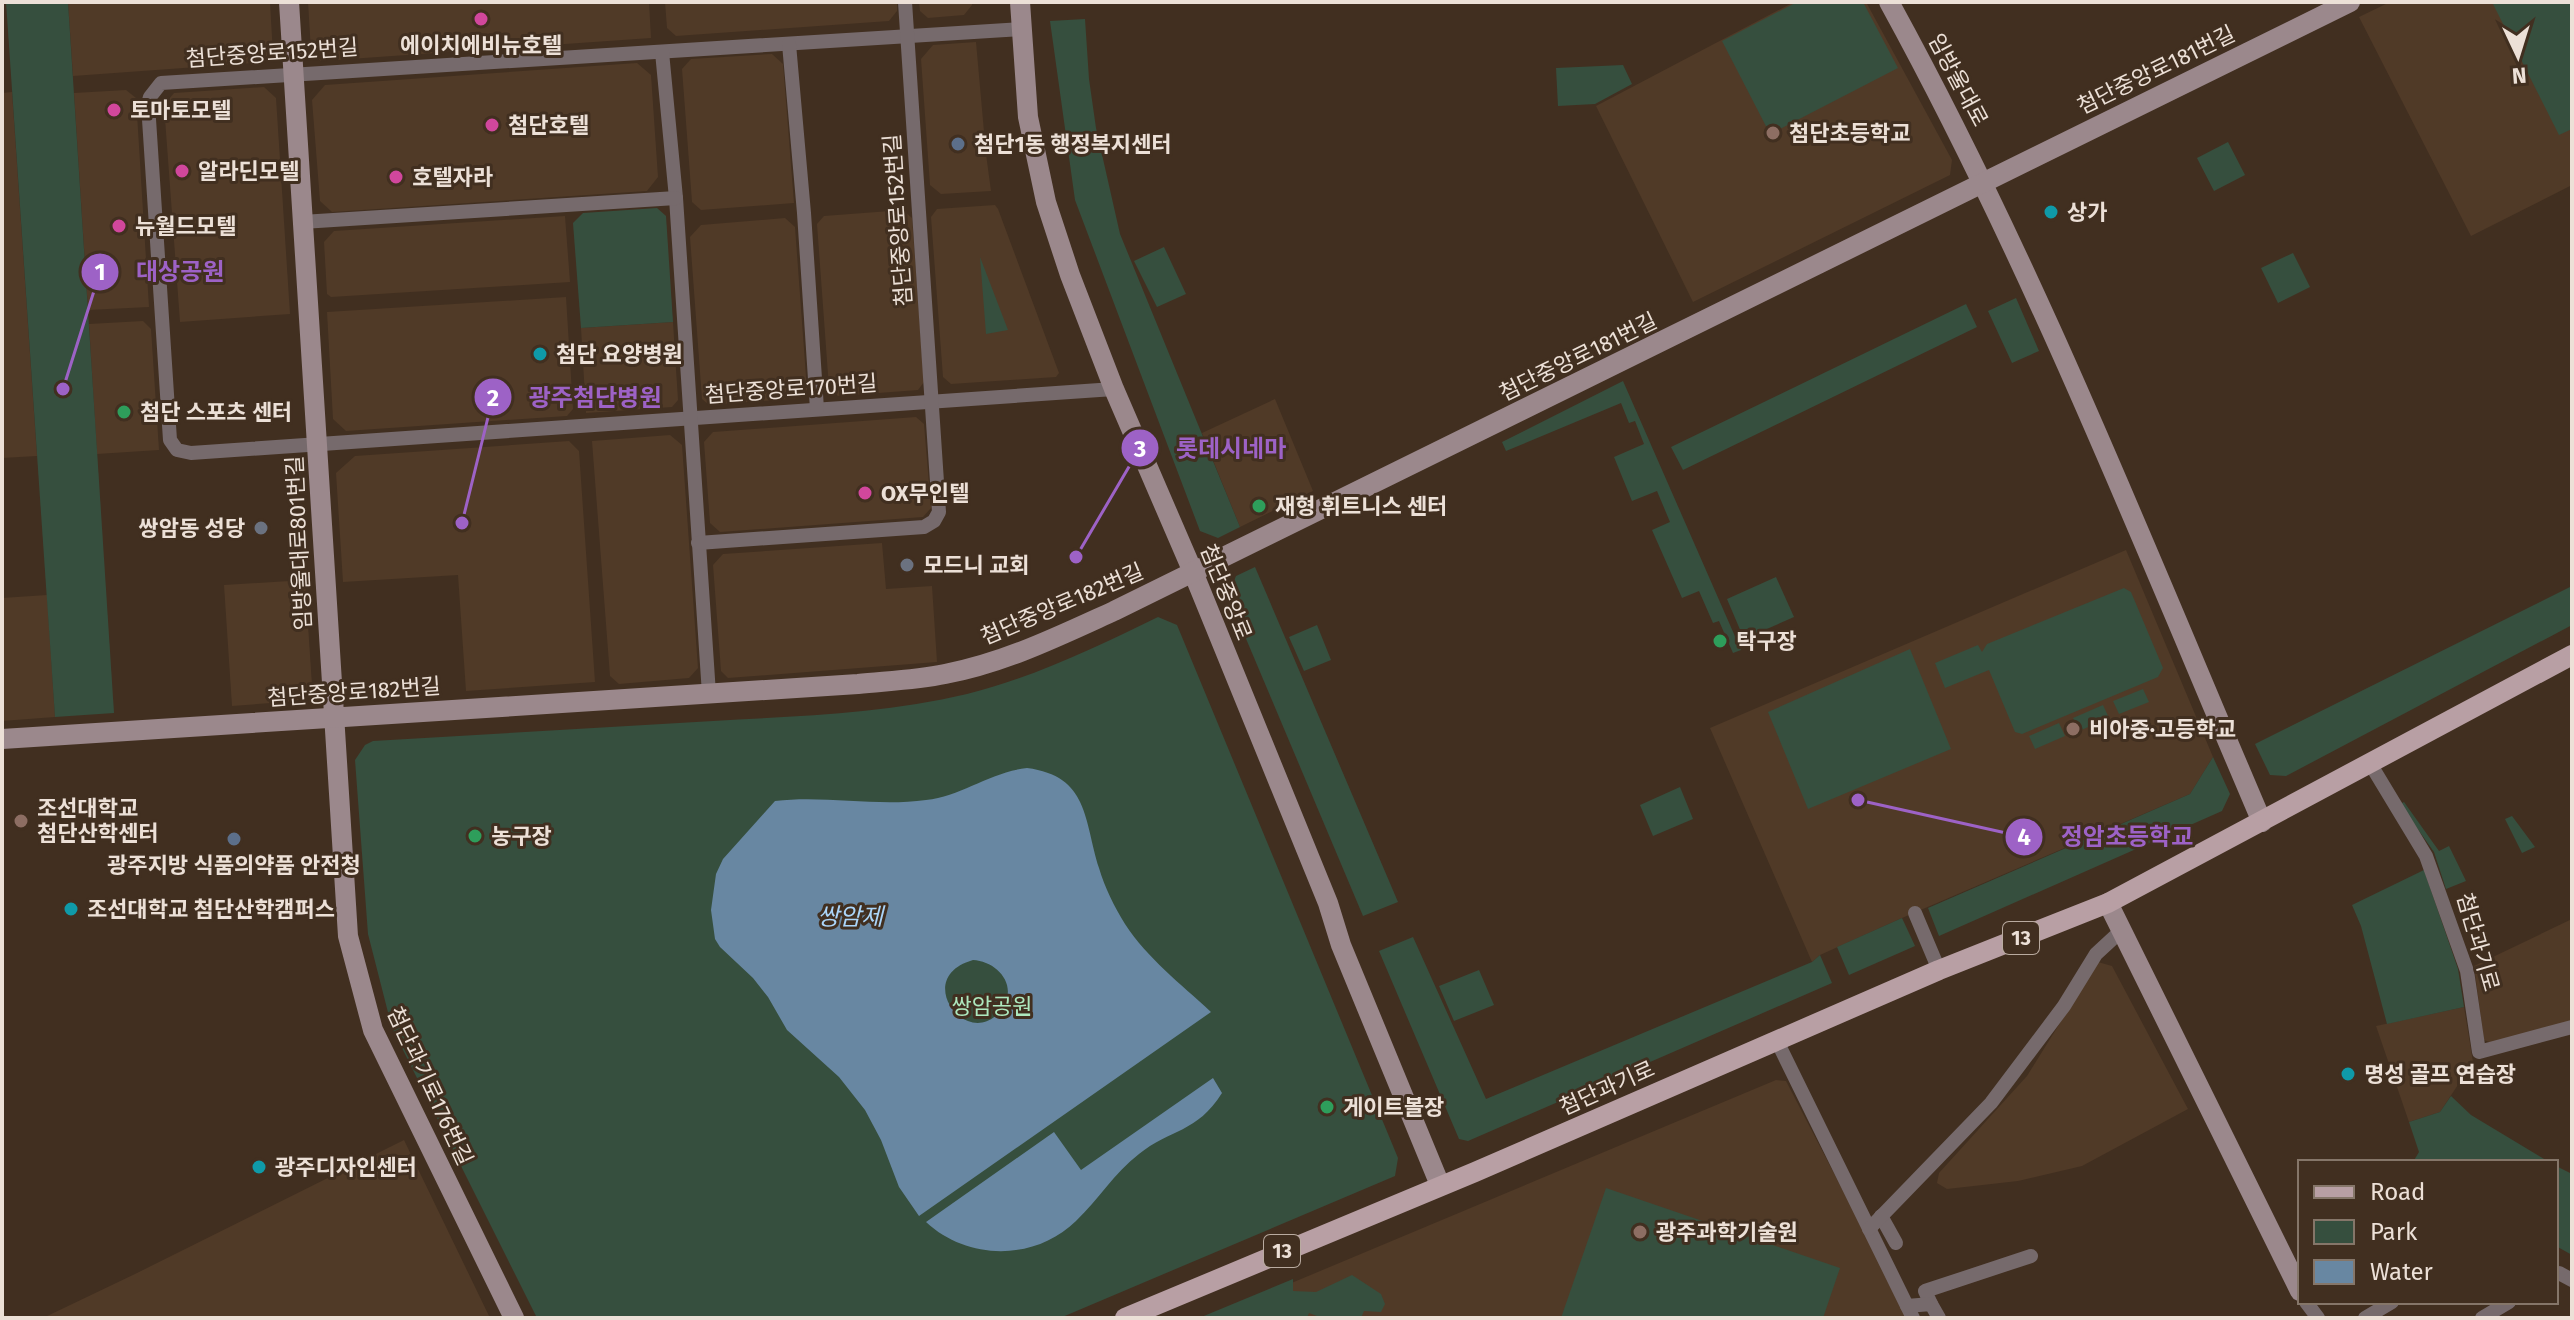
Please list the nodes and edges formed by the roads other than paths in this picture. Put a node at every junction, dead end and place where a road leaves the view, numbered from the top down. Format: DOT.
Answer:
graph roads {
  1 [pos="289,2"];
  2 [pos="905,2"];
  3 [pos="1020,2"];
  4 [pos="1889,2"];
  5 [pos="2350,2"];
  6 [pos="1021,29"];
  7 [pos="906,36"];
  8 [pos="789,44"];
  9 [pos="662,52"];
  10 [pos="292,73"];
  11 [pos="1983,181"];
  12 [pos="676,198"];
  13 [pos="302,222"];
  14 [pos="1114,389"];
  15 [pos="933,401"];
  16 [pos="817,409"];
  17 [pos="690,418"];
  18 [pos="318,444"];
  19 [pos="698,543"];
  20 [pos="1193,572"];
  21 [pos="2572,655"];
  22 [pos="709,694"];
  23 [pos="334,718"];
  24 [pos="2,739"];
  25 [pos="2371,765"];
  26 [pos="2262,822"];
  27 [pos="2108,903"];
  28 [pos="1915,913"];
  29 [pos="2122,930"];
  30 [pos="1939,970"];
  31 [pos="2572,1027"];
  32 [pos="1776,1039"];
  33 [pos="1440,1185"];
  34 [pos="1881,1216"];
  35 [pos="1869,1229"];
  36 [pos="1896,1243"];
  37 [pos="2031,1256"];
  38 [pos="2298,1287"];
  39 [pos="1931,1304"];
  40 [pos="2389,1304"];
  41 [pos="2506,1304"];
  42 [pos="1910,1312"];
  43 [pos="514,1318"];
  44 [pos="1125,1318"];
  45 [pos="1939,1318"];
  46 [pos="2365,1318"];
  47 [pos="2482,1318"];
  1 -- 10 [label="street, 임방울대로801번길"];
  2 -- 7 [label="street, 첨단중앙로152번길"];
  3 -- 6 [label="street, 첨단중앙로"];
  4 -- 11 [label="street, 임방울대로"];
  5 -- 11 [label="street, 첨단중앙로181번길"];
  6 -- 7 [label="street, 첨단중앙로152번길"];
  6 -- 14 [label="street, 첨단중앙로"];
  7 -- 8 [label="street, 첨단중앙로152번길"];
  7 -- 15 [label="street, 첨단중앙로152번길"];
  8 -- 9 [label="street, 첨단중앙로152번길"];
  8 -- 16 [label="street"];
  9 -- 10 [label="street, 첨단중앙로152번길"];
  9 -- 12 [label="street"];
  10 -- 13 [label="street, 임방울대로801번길"];
  10 -- 18 [label="street, 첨단중앙로152번길"];
  11 -- 20 [label="street, 첨단중앙로181번길"];
  11 -- 26 [label="street"];
  12 -- 13 [label="street"];
  12 -- 17 [label="street"];
  13 -- 18 [label="street, 임방울대로801번길"];
  14 -- 15 [label="street, 첨단중앙로170번길"];
  14 -- 20 [label="street, 첨단중앙로"];
  15 -- 16 [label="street, 첨단중앙로170번길"];
  15 -- 19 [label="street"];
  16 -- 17 [label="street, 첨단중앙로170번길"];
  17 -- 18 [label="street, 첨단중앙로170번길"];
  17 -- 19 [label="street"];
  18 -- 23 [label="street, 임방울대로801번길"];
  19 -- 22 [label="street"];
  20 -- 22 [label="street, 첨단중앙로182번길"];
  20 -- 33 [label="street, 첨단중앙로"];
  21 -- 25 [label="main road, 첨단과기로 / 13"];
  22 -- 23 [label="street, 첨단중앙로182번길"];
  23 -- 24 [label="street, 첨단중앙로182번길"];
  23 -- 43 [label="street, 첨단과기로176번길"];
  25 -- 26 [label="main road, 첨단과기로 / 13"];
  25 -- 31 [label="street, 첨단과기로"];
  26 -- 27 [label="main road, 첨단과기로 / 13"];
  27 -- 29 [label="street"];
  27 -- 30 [label="main road, 첨단과기로 / 13"];
  28 -- 30 [label="street"];
  29 -- 34 [label="street"];
  29 -- 38 [label="street"];
  30 -- 32 [label="main road, 첨단과기로 / 13"];
  32 -- 33 [label="main road, 첨단과기로 / 13"];
  32 -- 35 [label="street"];
  33 -- 44 [label="main road, 첨단과기로 / 13"];
  34 -- 35 [label="street"];
  34 -- 36 [label="street"];
  35 -- 42 [label="street"];
  37 -- 39 [label="street"];
  39 -- 42 [label="street"];
  39 -- 45 [label="street"];
  40 -- 46 [label="street"];
  41 -- 47 [label="street"];
}
